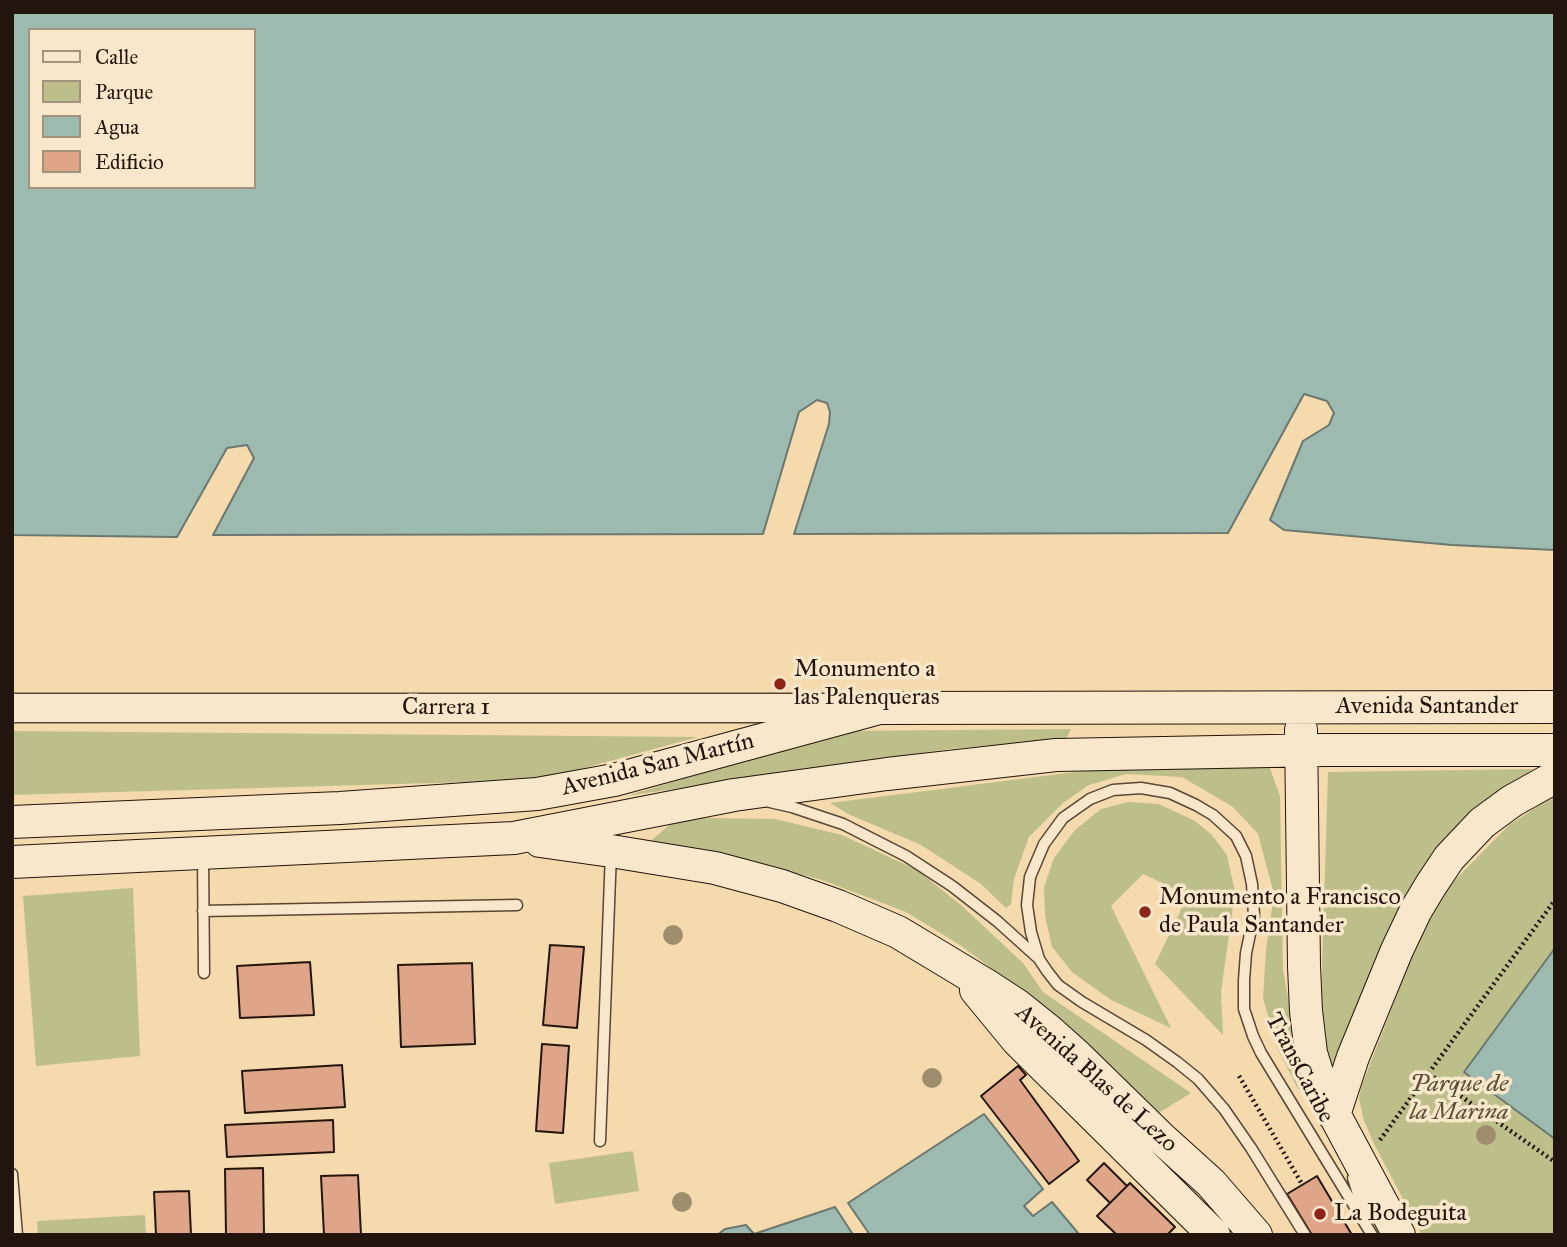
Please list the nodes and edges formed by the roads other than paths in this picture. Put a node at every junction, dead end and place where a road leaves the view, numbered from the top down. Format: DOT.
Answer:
graph roads {
  1 [pos="1300,707"];
  2 [pos="1555,707"];
  3 [pos="12,708"];
  4 [pos="879,708"];
  5 [pos="1555,750"];
  6 [pos="1301,751"];
  7 [pos="1555,777"];
  8 [pos="734,795"];
  9 [pos="612,817"];
  10 [pos="12,822"];
  11 [pos="203,853"];
  12 [pos="12,862"];
  13 [pos="517,905"];
  14 [pos="203,911"];
  15 [pos="1040,959"];
  16 [pos="955,965"];
  17 [pos="204,973"];
  18 [pos="1334,1115"];
  19 [pos="600,1141"];
  20 [pos="12,1174"];
  21 [pos="1380,1234"];
  22 [pos="17,1235"];
  23 [pos="1214,1235"];
  24 [pos="1256,1235"];
  25 [pos="1305,1235"];
  1 -- 2 [label="main road, Avenida Santander"];
  1 -- 4 [label="main road, Avenida San Martín"];
  1 -- 6 [label="main road"];
  3 -- 4 [label="street, Carrera 1"];
  4 -- 9 [label="main road, Avenida San Martín"];
  5 -- 6 [label="main road, Avenida Santander"];
  6 -- 8 [label="main road, Avenida San Martín"];
  6 -- 18 [label="main road"];
  7 -- 18 [label="main road"];
  8 -- 9 [label="main road, Avenida San Martín"];
  8 -- 15 [label="lane, TransCaribe"];
  9 -- 10 [label="main road, Avenida San Martín"];
  9 -- 11 [label="main road, Avenida San Martín"];
  9 -- 16 [label="main road, Avenida Blas de Lezo"];
  9 -- 19 [label="lane"];
  11 -- 12 [label="main road, Avenida San Martín"];
  11 -- 14 [label="lane"];
  13 -- 14 [label="lane"];
  14 -- 17 [label="lane"];
  15 -- 21 [label="lane, TransCaribe"];
  15 -- 25 [label="lane, TransCaribe"];
  16 -- 23 [label="main road"];
  16 -- 24 [label="main road, Avenida Blas de Lezo"];
  18 -- 21 [label="main road"];
  20 -- 22 [label="lane"];
}
